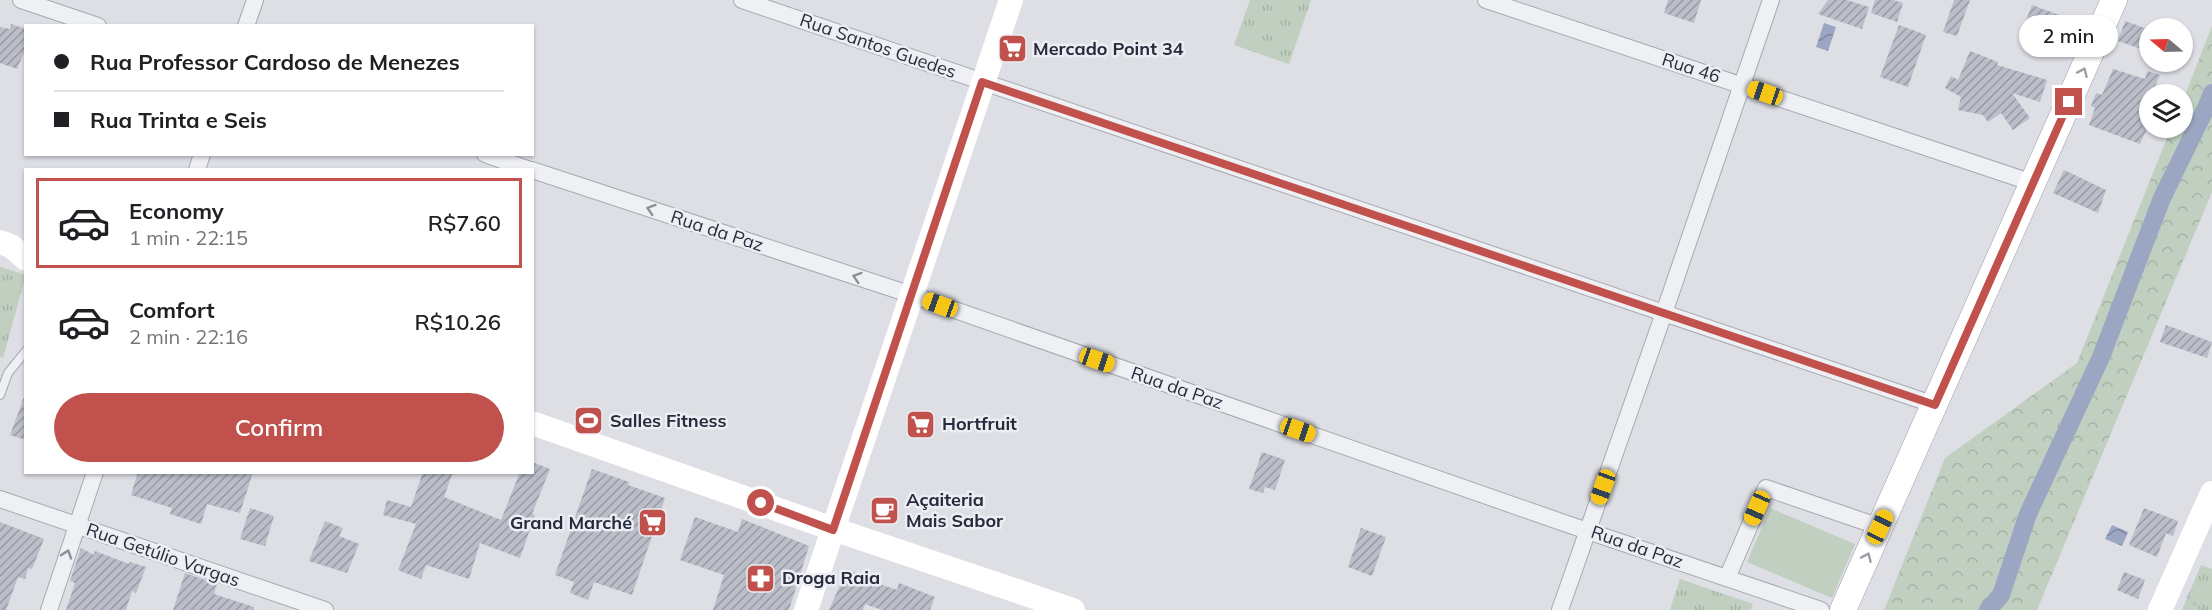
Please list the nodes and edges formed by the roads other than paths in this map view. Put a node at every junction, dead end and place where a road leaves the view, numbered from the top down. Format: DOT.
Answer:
graph roads {
  1 [pos="21,0"];
  2 [pos="255,0"];
  3 [pos="742,0"];
  4 [pos="1011,0"];
  5 [pos="1486,0"];
  6 [pos="1771,0"];
  7 [pos="2114,0"];
  8 [pos="92,24"];
  9 [pos="247,24"];
  10 [pos="982,82"];
  11 [pos="1742,85"];
  12 [pos="490,156"];
  13 [pos="525,168"];
  14 [pos="534,171"];
  15 [pos="2033,183"];
  16 [pos="912,295"];
  17 [pos="1664,313"];
  18 [pos="24,353"];
  19 [pos="0,395"];
  20 [pos="1935,405"];
  21 [pos="534,424"];
  22 [pos="94,474"];
  23 [pos="2212,493"];
  24 [pos="0,500"];
  25 [pos="77,526"];
  26 [pos="1880,527"];
  27 [pos="833,530"];
  28 [pos="1587,531"];
  29 [pos="1727,578"];
  30 [pos="50,610"];
  31 [pos="325,610"];
  32 [pos="806,610"];
  33 [pos="1073,610"];
  34 [pos="1560,610"];
  35 [pos="1821,610"];
  36 [pos="1843,610"];
  37 [pos="2160,610"];
  1 -- 8 [label="street"];
  2 -- 9 [label="street"];
  3 -- 10 [label="street, Rua Santos Guedes"];
  4 -- 10 [label="street"];
  5 -- 11 [label="street, Rua 46"];
  6 -- 11 [label="street"];
  15 -- 7 [label="main road, one-way"];
  10 -- 16 [label="street"];
  10 -- 17 [label="street, Rua Santos Guedes"];
  11 -- 15 [label="street, Rua 46"];
  11 -- 17 [label="street"];
  12 -- 13 [label="street, Rua da Paz"];
  16 -- 14 [label="street, Rua da Paz, one-way"];
  15 -- 20 [label="main road"];
  16 -- 27 [label="street"];
  16 -- 28 [label="street, Rua da Paz"];
  17 -- 20 [label="street, Rua Santos Guedes"];
  17 -- 28 [label="street"];
  18 -- 19 [label="lane"];
  20 -- 26 [label="main road"];
  21 -- 27 [label="street"];
  22 -- 25 [label="street"];
  23 -- 37 [label="street"];
  24 -- 25 [label="street, Rua Getúlio Vargas"];
  30 -- 25 [label="street, one-way"];
  25 -- 31 [label="street, Rua Getúlio Vargas"];
  26 -- 29 [label="street"];
  36 -- 26 [label="main road, one-way"];
  27 -- 32 [label="street"];
  27 -- 33 [label="street"];
  28 -- 29 [label="street, Rua da Paz"];
  28 -- 34 [label="street"];
  29 -- 35 [label="street, Rua da Paz"];
}
